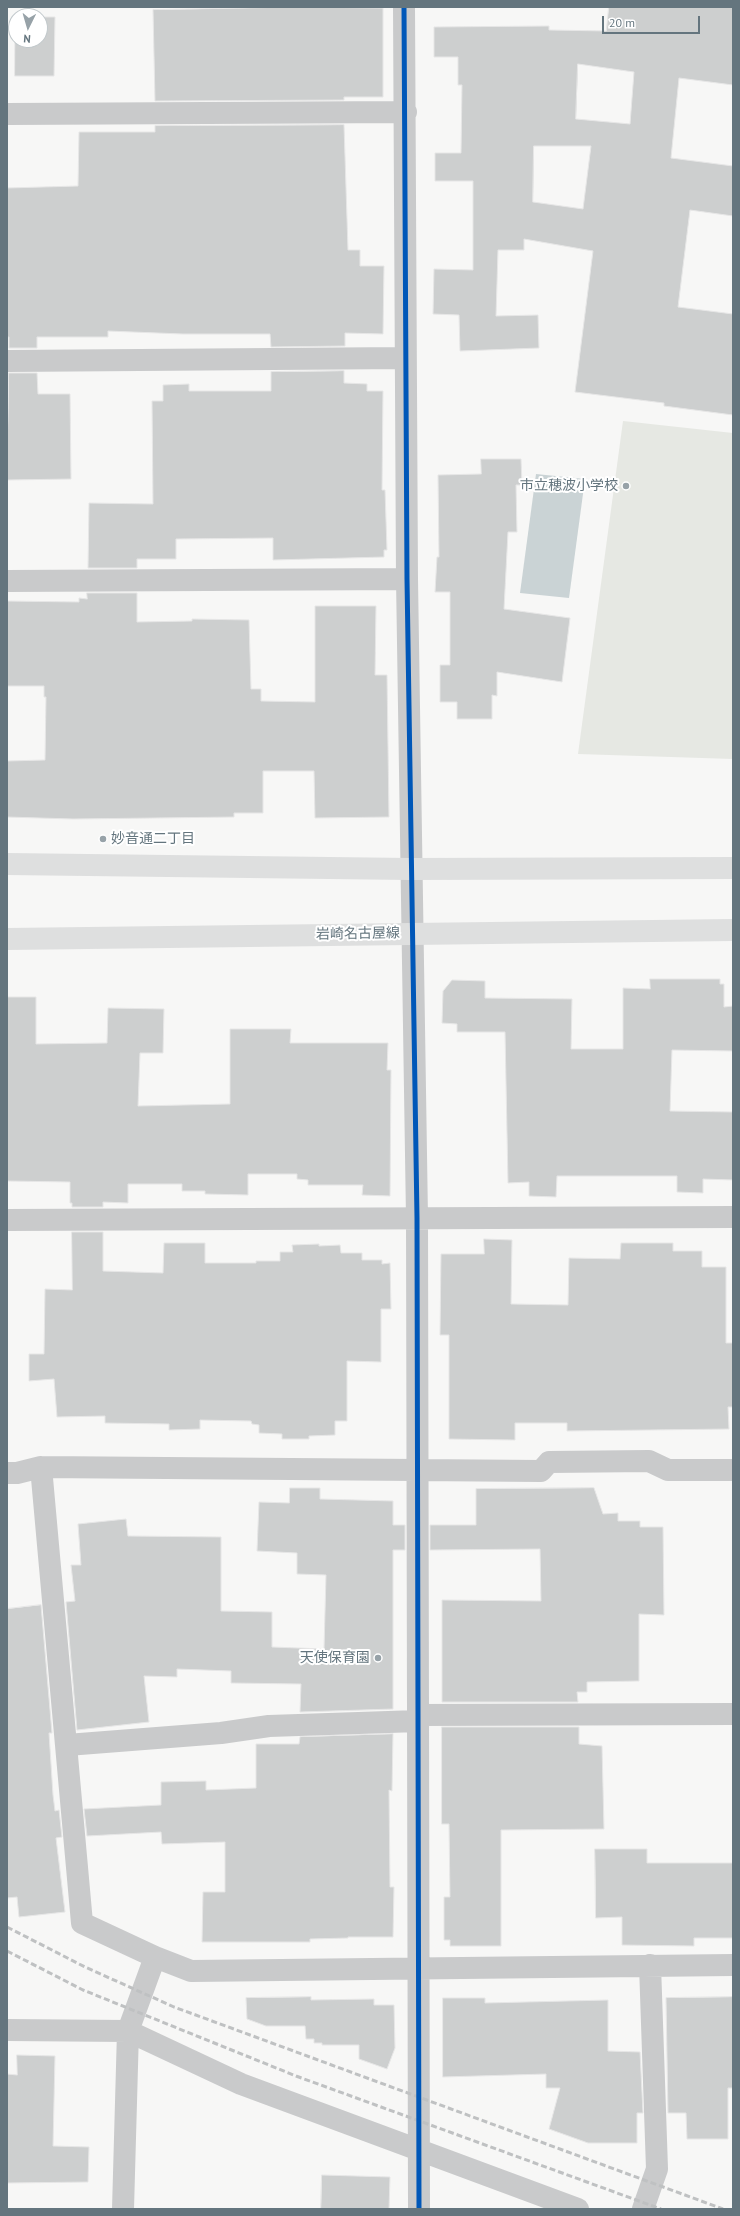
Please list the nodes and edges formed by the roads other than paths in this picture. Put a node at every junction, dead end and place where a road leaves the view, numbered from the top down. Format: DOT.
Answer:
graph roads {
  1 [pos="404,7"];
  2 [pos="406,112"];
  3 [pos="7,114"];
  4 [pos="406,358"];
  5 [pos="7,361"];
  6 [pos="407,578"];
  7 [pos="7,581"];
  8 [pos="7,864"];
  9 [pos="733,868"];
  10 [pos="410,869"];
  11 [pos="733,930"];
  12 [pos="411,934"];
  13 [pos="7,939"];
  14 [pos="733,1217"];
  15 [pos="417,1218"];
  16 [pos="7,1220"];
  17 [pos="41,1467"];
  18 [pos="416,1469"];
  19 [pos="733,1470"];
  20 [pos="7,1472"];
  21 [pos="733,1714"];
  22 [pos="418,1718"];
  23 [pos="68,1745"];
  24 [pos="155,1957"];
  25 [pos="650,1965"];
  26 [pos="733,1965"];
  27 [pos="418,1969"];
  28 [pos="7,2030"];
  29 [pos="128,2031"];
  30 [pos="418,2151"];
  31 [pos="123,2209"];
  32 [pos="419,2209"];
  33 [pos="578,2209"];
  34 [pos="643,2209"];
  1 -- 2 [label="street"];
  2 -- 3 [label="street"];
  2 -- 4 [label="street"];
  4 -- 5 [label="street"];
  4 -- 6 [label="street"];
  6 -- 7 [label="street"];
  6 -- 10 [label="street"];
  8 -- 10 [label="main road"];
  9 -- 10 [label="main road"];
  10 -- 12 [label="street"];
  11 -- 12 [label="main road, 岩崎名古屋線"];
  12 -- 13 [label="main road, 岩崎名古屋線"];
  12 -- 15 [label="street"];
  14 -- 15 [label="street"];
  15 -- 16 [label="street"];
  15 -- 18 [label="street"];
  17 -- 18 [label="street"];
  17 -- 20 [label="street"];
  17 -- 23 [label="street"];
  18 -- 19 [label="street"];
  18 -- 22 [label="street"];
  21 -- 22 [label="street"];
  22 -- 23 [label="street"];
  22 -- 27 [label="street"];
  23 -- 24 [label="street"];
  24 -- 27 [label="street"];
  24 -- 29 [label="street"];
  25 -- 26 [label="street"];
  25 -- 27 [label="street"];
  25 -- 34 [label="street"];
  27 -- 30 [label="street"];
  28 -- 29 [label="street"];
  29 -- 30 [label="street"];
  29 -- 31 [label="street"];
  30 -- 32 [label="street"];
  30 -- 33 [label="street"];
}
